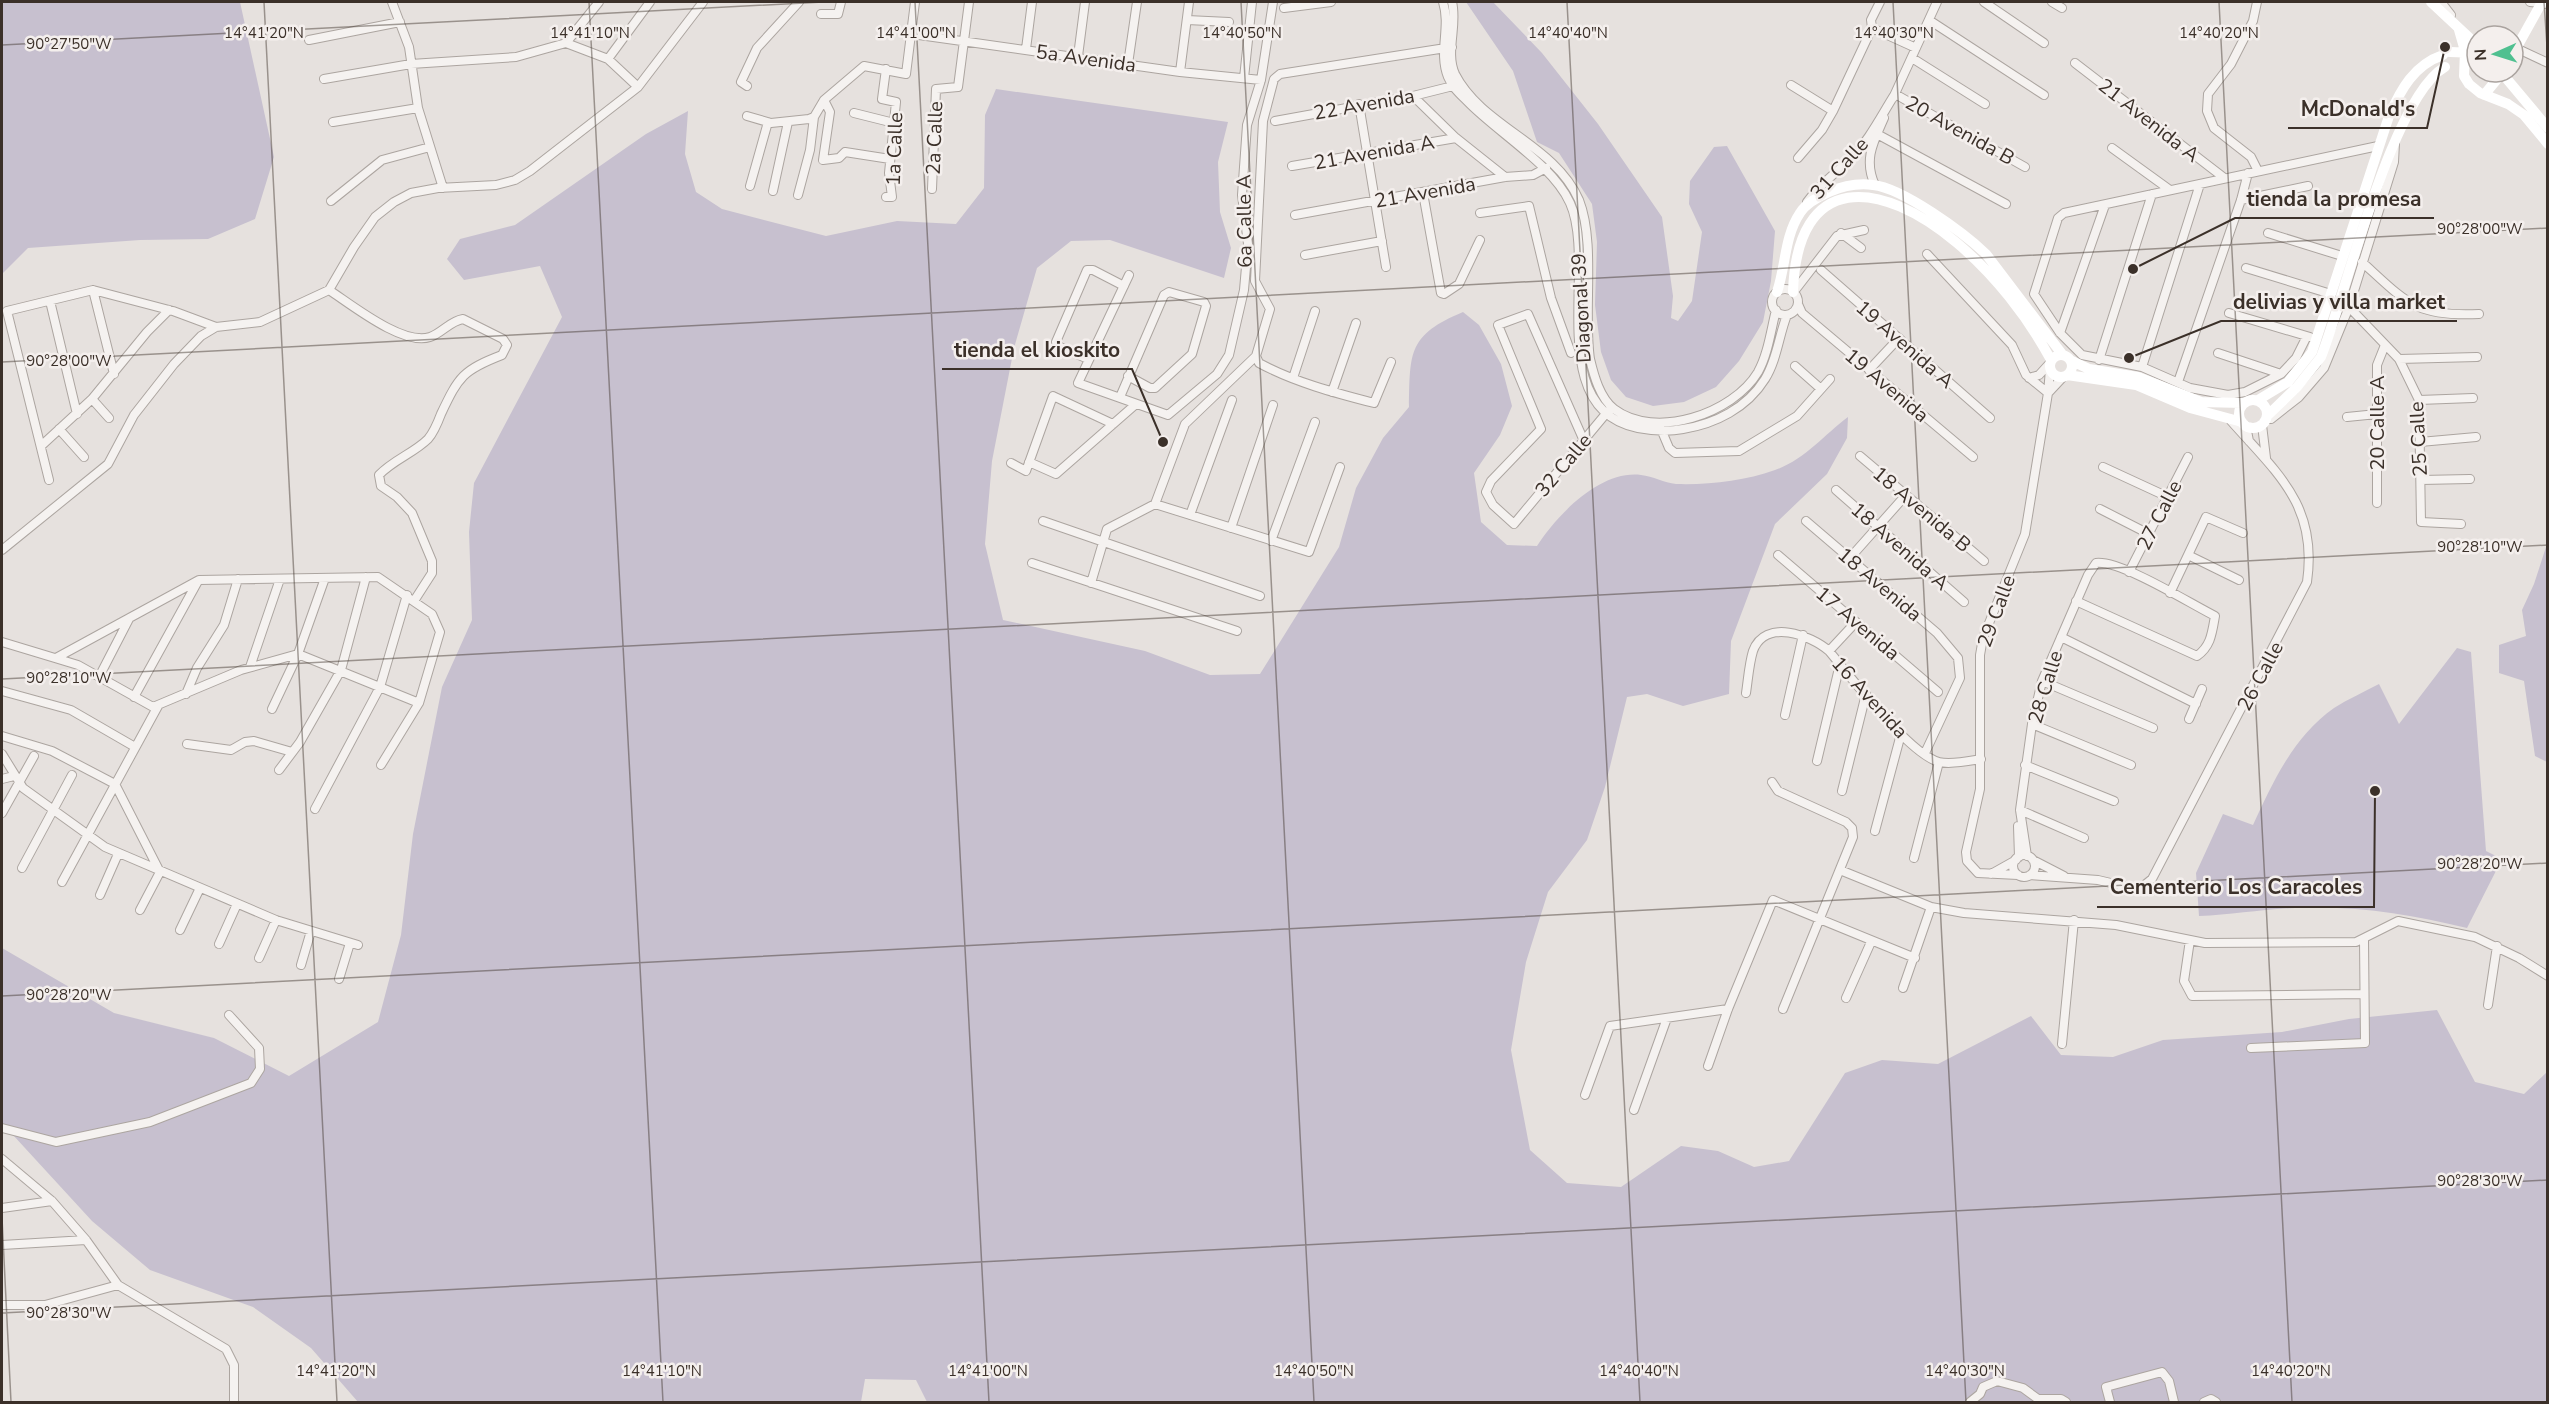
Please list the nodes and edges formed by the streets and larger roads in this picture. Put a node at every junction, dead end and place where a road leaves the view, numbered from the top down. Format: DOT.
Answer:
graph roads {
  1 [pos="392,2"];
  2 [pos="599,2"];
  3 [pos="650,2"];
  4 [pos="703,2"];
  5 [pos="799,2"];
  6 [pos="841,2"];
  7 [pos="915,2"];
  8 [pos="969,2"];
  9 [pos="1032,2"];
  10 [pos="1085,2"];
  11 [pos="1137,2"];
  12 [pos="1189,2"];
  13 [pos="1252,2"];
  14 [pos="1274,2"];
  15 [pos="1326,2"];
  16 [pos="1331,2"];
  17 [pos="1443,2"];
  18 [pos="1452,2"];
  19 [pos="1880,2"];
  20 [pos="1937,2"];
  21 [pos="1984,2"];
  22 [pos="2052,2"];
  23 [pos="2257,2"];
  24 [pos="2431,2"];
  25 [pos="2441,2"];
  26 [pos="2530,2"];
  27 [pos="2544,3"];
  28 [pos="1302,4"];
  29 [pos="1284,8"];
  30 [pos="2062,8"];
  31 [pos="820,14"];
  32 [pos="1187,20"];
  33 [pos="1929,20"];
  34 [pos="400,22"];
  35 [pos="1229,22"];
  36 [pos="1872,28"];
  37 [pos="2459,30"];
  38 [pos="912,34"];
  39 [pos="2525,34"];
  40 [pos="2465,35"];
  41 [pos="309,40"];
  42 [pos="965,41"];
  43 [pos="566,43"];
  44 [pos="2044,44"];
  45 [pos="1442,47"];
  46 [pos="1452,47"];
  47 [pos="1916,48"];
  48 [pos="1026,49"];
  49 [pos="2465,51"];
  50 [pos="2525,55"];
  51 [pos="1078,56"];
  52 [pos="1911,58"];
  53 [pos="608,59"];
  54 [pos="2075,63"];
  55 [pos="2547,63"];
  56 [pos="411,64"];
  57 [pos="1128,64"];
  58 [pos="886,69"];
  59 [pos="1180,72"];
  60 [pos="2414,74"];
  61 [pos="2464,76"];
  62 [pos="1244,78"];
  63 [pos="324,79"];
  64 [pos="1261,80"];
  65 [pos="2493,84"];
  66 [pos="2512,84"];
  67 [pos="1791,85"];
  68 [pos="747,86"];
  69 [pos="1453,86"];
  70 [pos="2426,86"];
  71 [pos="638,87"];
  72 [pos="1895,94"];
  73 [pos="2399,94"];
  74 [pos="2044,95"];
  75 [pos="2484,95"];
  76 [pos="1413,96"];
  77 [pos="824,100"];
  78 [pos="2414,103"];
  79 [pos="1359,104"];
  80 [pos="1985,104"];
  81 [pos="418,108"];
  82 [pos="1833,111"];
  83 [pos="854,113"];
  84 [pos="747,116"];
  85 [pos="814,117"];
  86 [pos="1275,121"];
  87 [pos="333,122"];
  88 [pos="768,122"];
  89 [pos="788,122"];
  90 [pos="894,123"];
  91 [pos="2547,128"];
  92 [pos="1877,134"];
  93 [pos="1456,138"];
  94 [pos="2394,138"];
  95 [pos="2547,144"];
  96 [pos="2378,146"];
  97 [pos="430,147"];
  98 [pos="2112,148"];
  99 [pos="2356,150"];
  100 [pos="1369,154"];
  101 [pos="890,159"];
  102 [pos="1798,159"];
  103 [pos="2372,165"];
  104 [pos="1292,166"];
  105 [pos="1548,166"];
  106 [pos="2025,167"];
  107 [pos="2258,171"];
  108 [pos="2248,173"];
  109 [pos="1505,177"];
  110 [pos="2223,177"];
  111 [pos="2200,184"];
  112 [pos="1875,185"];
  113 [pos="750,186"];
  114 [pos="2308,186"];
  115 [pos="443,188"];
  116 [pos="932,189"];
  117 [pos="772,190"];
  118 [pos="2170,190"];
  119 [pos="1423,193"];
  120 [pos="2152,194"];
  121 [pos="798,195"];
  122 [pos="886,197"];
  123 [pos="2241,200"];
  124 [pos="331,201"];
  125 [pos="1376,201"];
  126 [pos="2006,204"];
  127 [pos="2105,205"];
  128 [pos="1801,211"];
  129 [pos="1480,213"];
  130 [pos="1295,214"];
  131 [pos="1864,230"];
  132 [pos="1841,233"];
  133 [pos="2268,233"];
  134 [pos="1480,240"];
  135 [pos="1382,241"];
  136 [pos="1861,248"];
  137 [pos="1927,254"];
  138 [pos="1305,255"];
  139 [pos="2342,256"];
  140 [pos="2362,262"];
  141 [pos="1386,267"];
  142 [pos="2246,268"];
  143 [pos="1821,270"];
  144 [pos="1129,274"];
  145 [pos="1124,285"];
  146 [pos="93,290"];
  147 [pos="329,290"];
  148 [pos="1777,292"];
  149 [pos="1794,293"];
  150 [pos="2331,294"];
  151 [pos="50,301"];
  152 [pos="2349,307"];
  153 [pos="169,310"];
  154 [pos="1776,310"];
  155 [pos="1315,311"];
  156 [pos="1795,311"];
  157 [pos="2229,314"];
  158 [pos="2480,314"];
  159 [pos="1356,323"];
  160 [pos="1578,323"];
  161 [pos="216,327"];
  162 [pos="1561,327"];
  163 [pos="2060,333"];
  164 [pos="2318,336"];
  165 [pos="1899,338"];
  166 [pos="2306,338"];
  167 [pos="2385,345"];
  168 [pos="1571,353"];
  169 [pos="2218,353"];
  170 [pos="1256,356"];
  171 [pos="2066,357"];
  172 [pos="2477,357"];
  173 [pos="1088,359"];
  174 [pos="2399,359"];
  175 [pos="2099,360"];
  176 [pos="1391,363"];
  177 [pos="2050,364"];
  178 [pos="1795,366"];
  179 [pos="2142,367"];
  180 [pos="1869,370"];
  181 [pos="114,374"];
  182 [pos="2281,374"];
  183 [pos="1128,376"];
  184 [pos="2065,376"];
  185 [pos="1293,378"];
  186 [pos="2029,378"];
  187 [pos="1830,379"];
  188 [pos="2178,382"];
  189 [pos="1821,389"];
  190 [pos="1332,392"];
  191 [pos="2048,393"];
  192 [pos="1120,397"];
  193 [pos="2473,398"];
  194 [pos="92,399"];
  195 [pos="1232,400"];
  196 [pos="2258,400"];
  197 [pos="2420,400"];
  198 [pos="1136,404"];
  199 [pos="2243,404"];
  200 [pos="1273,405"];
  201 [pos="1612,407"];
  202 [pos="77,414"];
  203 [pos="1606,414"];
  204 [pos="2377,414"];
  205 [pos="2347,417"];
  206 [pos="109,418"];
  207 [pos="1990,418"];
  208 [pos="2265,420"];
  209 [pos="1315,422"];
  210 [pos="1661,422"];
  211 [pos="2239,423"];
  212 [pos="1113,424"];
  213 [pos="59,429"];
  214 [pos="1661,432"];
  215 [pos="2476,437"];
  216 [pos="1584,441"];
  217 [pos="2250,442"];
  218 [pos="2420,442"];
  219 [pos="41,446"];
  220 [pos="1860,456"];
  221 [pos="84,457"];
  222 [pos="1973,457"];
  223 [pos="2188,457"];
  224 [pos="1029,462"];
  225 [pos="1011,463"];
  226 [pos="1340,467"];
  227 [pos="2103,467"];
  228 [pos="2271,468"];
  229 [pos="2470,479"];
  230 [pos="49,480"];
  231 [pos="2421,480"];
  232 [pos="1836,490"];
  233 [pos="1905,496"];
  234 [pos="2168,497"];
  235 [pos="2377,503"];
  236 [pos="1155,504"];
  237 [pos="2100,509"];
  238 [pos="1190,515"];
  239 [pos="1043,521"];
  240 [pos="1806,521"];
  241 [pos="2461,524"];
  242 [pos="1878,527"];
  243 [pos="1231,528"];
  244 [pos="2243,533"];
  245 [pos="2149,534"];
  246 [pos="1271,541"];
  247 [pos="1103,542"];
  248 [pos="2,550"];
  249 [pos="1778,555"];
  250 [pos="2188,555"];
  251 [pos="1849,559"];
  252 [pos="1984,561"];
  253 [pos="1032,563"];
  254 [pos="2129,572"];
  255 [pos="366,577"];
  256 [pos="325,578"];
  257 [pos="238,579"];
  258 [pos="280,579"];
  259 [pos="199,580"];
  260 [pos="2239,580"];
  261 [pos="1091,583"];
  262 [pos="2170,593"];
  263 [pos="1260,596"];
  264 [pos="410,598"];
  265 [pos="2076,601"];
  266 [pos="1964,602"];
  267 [pos="130,617"];
  268 [pos="1856,622"];
  269 [pos="1237,631"];
  270 [pos="1803,635"];
  271 [pos="2061,637"];
  272 [pos="2,642"];
  273 [pos="1829,651"];
  274 [pos="298,654"];
  275 [pos="56,658"];
  276 [pos="1840,664"];
  277 [pos="250,667"];
  278 [pos="341,670"];
  279 [pos="99,677"];
  280 [pos="2042,681"];
  281 [pos="380,687"];
  282 [pos="2202,690"];
  283 [pos="2,691"];
  284 [pos="1938,692"];
  285 [pos="1746,693"];
  286 [pos="1866,693"];
  287 [pos="186,694"];
  288 [pos="134,697"];
  289 [pos="419,703"];
  290 [pos="2196,704"];
  291 [pos="158,706"];
  292 [pos="272,709"];
  293 [pos="1785,716"];
  294 [pos="2189,719"];
  295 [pos="2032,723"];
  296 [pos="2153,728"];
  297 [pos="1901,734"];
  298 [pos="2,736"];
  299 [pos="187,744"];
  300 [pos="135,747"];
  301 [pos="292,752"];
  302 [pos="1925,753"];
  303 [pos="2,754"];
  304 [pos="34,756"];
  305 [pos="1981,759"];
  306 [pos="1817,761"];
  307 [pos="1939,762"];
  308 [pos="381,765"];
  309 [pos="2025,765"];
  310 [pos="2131,765"];
  311 [pos="279,770"];
  312 [pos="72,775"];
  313 [pos="14,776"];
  314 [pos="2,779"];
  315 [pos="1772,782"];
  316 [pos="115,784"];
  317 [pos="19,785"];
  318 [pos="1842,792"];
  319 [pos="2114,801"];
  320 [pos="54,809"];
  321 [pos="315,809"];
  322 [pos="2,813"];
  323 [pos="2019,814"];
  324 [pos="1875,831"];
  325 [pos="89,835"];
  326 [pos="2084,838"];
  327 [pos="118,854"];
  328 [pos="1914,858"];
  329 [pos="2024,858"];
  330 [pos="22,868"];
  331 [pos="1840,870"];
  332 [pos="160,872"];
  333 [pos="1990,874"];
  334 [pos="2018,875"];
  335 [pos="2030,875"];
  336 [pos="2068,878"];
  337 [pos="62,882"];
  338 [pos="200,888"];
  339 [pos="100,896"];
  340 [pos="237,904"];
  341 [pos="1931,907"];
  342 [pos="140,910"];
  343 [pos="1820,919"];
  344 [pos="276,920"];
  345 [pos="2074,920"];
  346 [pos="180,930"];
  347 [pos="311,931"];
  348 [pos="2190,940"];
  349 [pos="2364,940"];
  350 [pos="1870,942"];
  351 [pos="219,944"];
  352 [pos="2497,946"];
  353 [pos="259,958"];
  354 [pos="1915,958"];
  355 [pos="301,965"];
  356 [pos="2547,976"];
  357 [pos="339,979"];
  358 [pos="1903,988"];
  359 [pos="2364,994"];
  360 [pos="1846,998"];
  361 [pos="2488,1005"];
  362 [pos="1728,1009"];
  363 [pos="1783,1009"];
  364 [pos="229,1015"];
  365 [pos="1667,1018"];
  366 [pos="2062,1044"];
  367 [pos="2251,1048"];
  368 [pos="1708,1066"];
  369 [pos="1585,1095"];
  370 [pos="1634,1110"];
  371 [pos="2,1128"];
  372 [pos="2,1159"];
  373 [pos="52,1202"];
  374 [pos="2,1208"];
  375 [pos="86,1240"];
  376 [pos="2,1245"];
  377 [pos="118,1285"];
  378 [pos="2,1305"];
  379 [pos="234,1402"];
  380 [pos="1970,1402"];
  381 [pos="2066,1402"];
  382 [pos="2110,1402"];
  383 [pos="2174,1402"];
  384 [pos="2205,1402"];
  385 [pos="2216,1402"];
  1 -- 34 [label="street"];
  2 -- 43 [label="street"];
  3 -- 53 [label="street"];
  4 -- 71 [label="street"];
  5 -- 68 [label="street"];
  6 -- 31 [label="street"];
  7 -- 38 [label="street"];
  8 -- 42 [label="street, 2a Calle"];
  9 -- 48 [label="street"];
  10 -- 51 [label="street"];
  11 -- 57 [label="street"];
  12 -- 32 [label="street"];
  13 -- 62 [label="street"];
  14 -- 64 [label="street, 6a Calle A"];
  15 -- 16 [label="street"];
  15 -- 28 [label="street"];
  17 -- 45 [label="street, Diagonal 39"];
  18 -- 46 [label="street, Diagonal 39"];
  19 -- 36 [label="street"];
  20 -- 33 [label="street, 31 Calle"];
  21 -- 44 [label="street"];
  22 -- 30 [label="street"];
  23 -- 107 [label="street"];
  24 -- 37 [label="street"];
  25 -- 37 [label="street"];
  26 -- 27 [label="street"];
  27 -- 39 [label="street"];
  28 -- 29 [label="street"];
  32 -- 35 [label="street"];
  32 -- 59 [label="street"];
  33 -- 47 [label="street, 31 Calle"];
  33 -- 74 [label="street"];
  34 -- 41 [label="street"];
  34 -- 56 [label="street"];
  36 -- 47 [label="street"];
  36 -- 82 [label="street"];
  37 -- 40 [label="street"];
  37 -- 49 [label="street"];
  38 -- 42 [label="street, 5a Avenida"];
  38 -- 58 [label="street"];
  42 -- 48 [label="street, 5a Avenida"];
  42 -- 116 [label="street, 2a Calle"];
  43 -- 53 [label="street"];
  43 -- 56 [label="street"];
  45 -- 46 [label="street"];
  45 -- 69 [label="street, Diagonal 39"];
  45 -- 170 [label="street"];
  46 -- 105 [label="street, Diagonal 39"];
  47 -- 52 [label="street, 31 Calle"];
  48 -- 51 [label="street, 5a Avenida"];
  49 -- 60 [label="street"];
  49 -- 61 [label="street"];
  50 -- 55 [label="street"];
  51 -- 57 [label="street, 5a Avenida"];
  52 -- 72 [label="street, 31 Calle"];
  52 -- 80 [label="street"];
  53 -- 71 [label="street"];
  54 -- 110 [label="street, 21 Avenida A"];
  56 -- 63 [label="street"];
  56 -- 81 [label="street"];
  57 -- 59 [label="street, 5a Avenida"];
  58 -- 77 [label="street"];
  58 -- 90 [label="street, 1a Calle"];
  59 -- 62 [label="street, 5a Avenida"];
  60 -- 70 [label="street"];
  60 -- 73 [label="street"];
  61 -- 70 [label="street"];
  61 -- 75 [label="street"];
  62 -- 64 [label="street, 5a Avenida"];
  64 -- 198 [label="street, 6a Calle A"];
  65 -- 75 [label="street"];
  66 -- 91 [label="street"];
  67 -- 82 [label="street"];
  69 -- 76 [label="street, 22 Avenida"];
  69 -- 105 [label="street, Diagonal 39"];
  70 -- 78 [label="street"];
  71 -- 115 [label="street"];
  72 -- 92 [label="street, 31 Calle"];
  72 -- 106 [label="street, 20 Avenida B"];
  72 -- 128 [label="street, 31 Calle"];
  73 -- 78 [label="street"];
  73 -- 96 [label="street"];
  75 -- 95 [label="street"];
  76 -- 79 [label="street, 22 Avenida"];
  76 -- 93 [label="street"];
  77 -- 85 [label="street"];
  77 -- 101 [label="street"];
  78 -- 94 [label="street"];
  79 -- 86 [label="street, 22 Avenida"];
  79 -- 100 [label="street"];
  81 -- 87 [label="street"];
  81 -- 97 [label="street"];
  82 -- 102 [label="street"];
  83 -- 90 [label="street"];
  84 -- 88 [label="street"];
  85 -- 89 [label="street"];
  85 -- 121 [label="street"];
  88 -- 89 [label="street"];
  88 -- 113 [label="street"];
  89 -- 117 [label="street"];
  90 -- 101 [label="street, 1a Calle"];
  92 -- 112 [label="street, 31 Calle"];
  92 -- 126 [label="street"];
  93 -- 100 [label="street, 21 Avenida A"];
  93 -- 109 [label="street"];
  94 -- 140 [label="street"];
  94 -- 208 [label="street"];
  96 -- 99 [label="street"];
  96 -- 103 [label="street"];
  97 -- 115 [label="street"];
  97 -- 124 [label="street"];
  98 -- 118 [label="street"];
  99 -- 103 [label="street"];
  99 -- 107 [label="street"];
  100 -- 104 [label="street, 21 Avenida A"];
  100 -- 125 [label="street"];
  101 -- 122 [label="street, 1a Calle"];
  103 -- 139 [label="street"];
  105 -- 109 [label="street, 21 Avenida"];
  105 -- 160 [label="street, Diagonal 39"];
  105 -- 201 [label="street, Diagonal 39"];
  107 -- 108 [label="street"];
  108 -- 110 [label="street"];
  108 -- 123 [label="street"];
  109 -- 119 [label="street, 21 Avenida"];
  110 -- 111 [label="street"];
  111 -- 118 [label="street"];
  111 -- 179 [label="street"];
  112 -- 128 [label="street"];
  112 -- 171 [label="street"];
  114 -- 123 [label="street"];
  115 -- 147 [label="street"];
  118 -- 120 [label="street"];
  119 -- 125 [label="street, 21 Avenida"];
  119 -- 134 [label="street"];
  120 -- 127 [label="street"];
  120 -- 175 [label="street"];
  123 -- 188 [label="street"];
  125 -- 130 [label="street, 21 Avenida"];
  125 -- 135 [label="street"];
  127 -- 163 [label="street"];
  127 -- 163 [label="street"];
  128 -- 148 [label="street"];
  129 -- 162 [label="street"];
  131 -- 132 [label="street"];
  132 -- 136 [label="street"];
  132 -- 149 [label="street"];
  133 -- 139 [label="street"];
  135 -- 138 [label="street"];
  135 -- 141 [label="street"];
  137 -- 186 [label="street"];
  139 -- 150 [label="street"];
  140 -- 152 [label="street"];
  140 -- 158 [label="street"];
  142 -- 150 [label="street"];
  143 -- 165 [label="street, 19 Avenida A"];
  144 -- 145 [label="street"];
  145 -- 173 [label="street"];
  145 -- 173 [label="street"];
  146 -- 151 [label="street"];
  146 -- 153 [label="street"];
  146 -- 181 [label="street"];
  147 -- 161 [label="street"];
  147 -- 264 [label="street"];
  148 -- 149 [label="street"];
  148 -- 154 [label="street"];
  149 -- 156 [label="street"];
  149 -- 177 [label="street"];
  150 -- 164 [label="street"];
  151 -- 202 [label="street"];
  151 -- 219 [label="street"];
  152 -- 167 [label="street, 25 Calle"];
  152 -- 208 [label="street"];
  153 -- 161 [label="street"];
  153 -- 181 [label="street"];
  154 -- 156 [label="street"];
  154 -- 210 [label="street"];
  155 -- 185 [label="street"];
  156 -- 180 [label="street, 19 Avenida"];
  156 -- 214 [label="street"];
  157 -- 166 [label="street"];
  159 -- 190 [label="street"];
  160 -- 162 [label="street"];
  160 -- 203 [label="street, Diagonal 39"];
  161 -- 248 [label="street"];
  162 -- 168 [label="street"];
  163 -- 175 [label="street"];
  164 -- 166 [label="street"];
  164 -- 196 [label="street"];
  165 -- 180 [label="street"];
  165 -- 207 [label="street, 19 Avenida A"];
  166 -- 182 [label="street"];
  167 -- 174 [label="street, 25 Calle"];
  167 -- 204 [label="street, 20 Calle A"];
  169 -- 182 [label="street"];
  170 -- 185 [label="street"];
  170 -- 236 [label="street"];
  171 -- 177 [label="street"];
  171 -- 184 [label="street"];
  171 -- 199 [label="street"];
  172 -- 174 [label="street"];
  173 -- 192 [label="street"];
  174 -- 197 [label="street, 25 Calle"];
  175 -- 179 [label="street"];
  176 -- 190 [label="street"];
  177 -- 184 [label="street"];
  177 -- 186 [label="street"];
  177 -- 191 [label="street, 29 Calle"];
  178 -- 189 [label="street"];
  179 -- 188 [label="street"];
  180 -- 222 [label="street, 19 Avenida"];
  181 -- 194 [label="street"];
  182 -- 188 [label="street"];
  183 -- 183 [label="street"];
  183 -- 192 [label="street"];
  184 -- 191 [label="street"];
  184 -- 211 [label="street"];
  185 -- 190 [label="street"];
  186 -- 191 [label="street"];
  187 -- 189 [label="street"];
  189 -- 214 [label="street"];
  191 -- 305 [label="street, 29 Calle"];
  192 -- 198 [label="street"];
  193 -- 197 [label="street"];
  194 -- 202 [label="street"];
  194 -- 206 [label="street"];
  195 -- 238 [label="street"];
  196 -- 199 [label="street"];
  196 -- 208 [label="street"];
  197 -- 218 [label="street, 25 Calle"];
  198 -- 212 [label="street"];
  199 -- 211 [label="street"];
  200 -- 243 [label="street"];
  201 -- 203 [label="street, 32 Calle"];
  201 -- 210 [label="street"];
  202 -- 213 [label="street"];
  203 -- 214 [label="street"];
  203 -- 216 [label="street, 32 Calle"];
  204 -- 205 [label="street"];
  204 -- 235 [label="street, 20 Calle A"];
  208 -- 211 [label="street"];
  208 -- 228 [label="street, 26 Calle"];
  209 -- 246 [label="street"];
  210 -- 214 [label="street"];
  211 -- 217 [label="street, 26 Calle"];
  211 -- 217 [label="street, 26 Calle"];
  212 -- 224 [label="street"];
  212 -- 224 [label="street"];
  213 -- 219 [label="street"];
  213 -- 221 [label="street"];
  215 -- 218 [label="street"];
  216 -- 216 [label="street, 32 Calle"];
  217 -- 228 [label="street, 26 Calle"];
  218 -- 231 [label="street, 25 Calle"];
  219 -- 230 [label="street"];
  220 -- 233 [label="street, 18 Avenida B"];
  223 -- 234 [label="street, 27 Calle"];
  224 -- 225 [label="street"];
  226 -- 246 [label="street"];
  227 -- 234 [label="street"];
  228 -- 336 [label="street, 26 Calle"];
  229 -- 231 [label="street"];
  231 -- 241 [label="street, 25 Calle"];
  232 -- 242 [label="street, 18 Avenida A"];
  233 -- 242 [label="street"];
  233 -- 252 [label="street, 18 Avenida B"];
  234 -- 245 [label="street, 27 Calle"];
  236 -- 238 [label="street"];
  236 -- 247 [label="street"];
  237 -- 245 [label="street"];
  238 -- 243 [label="street"];
  239 -- 247 [label="street"];
  240 -- 251 [label="street, 18 Avenida"];
  242 -- 251 [label="street"];
  242 -- 266 [label="street, 18 Avenida A"];
  243 -- 246 [label="street"];
  244 -- 250 [label="street"];
  245 -- 254 [label="street, 27 Calle"];
  247 -- 261 [label="street"];
  247 -- 263 [label="street"];
  249 -- 268 [label="street, 17 Avenida"];
  250 -- 260 [label="street"];
  250 -- 262 [label="street"];
  251 -- 302 [label="street, 18 Avenida"];
  253 -- 261 [label="street"];
  254 -- 262 [label="street"];
  254 -- 265 [label="street, 28 Calle"];
  255 -- 256 [label="street"];
  255 -- 264 [label="street"];
  255 -- 278 [label="street"];
  256 -- 258 [label="street"];
  256 -- 274 [label="street"];
  257 -- 258 [label="street"];
  257 -- 259 [label="street"];
  257 -- 287 [label="street"];
  258 -- 277 [label="street"];
  259 -- 267 [label="street"];
  259 -- 288 [label="street"];
  261 -- 269 [label="street"];
  262 -- 265 [label="street"];
  264 -- 281 [label="street"];
  264 -- 289 [label="street"];
  265 -- 271 [label="street, 28 Calle"];
  267 -- 275 [label="street"];
  267 -- 279 [label="street"];
  268 -- 273 [label="street"];
  268 -- 284 [label="street, 17 Avenida"];
  270 -- 273 [label="street, 16 Avenida"];
  270 -- 285 [label="street"];
  270 -- 293 [label="street"];
  271 -- 280 [label="street, 28 Calle"];
  271 -- 290 [label="street"];
  272 -- 275 [label="street"];
  273 -- 276 [label="street, 16 Avenida"];
  274 -- 277 [label="street"];
  274 -- 278 [label="street"];
  274 -- 292 [label="street"];
  275 -- 279 [label="street"];
  276 -- 286 [label="street, 16 Avenida"];
  276 -- 306 [label="street"];
  277 -- 287 [label="street"];
  278 -- 281 [label="street"];
  278 -- 301 [label="street"];
  279 -- 288 [label="street"];
  280 -- 295 [label="street, 28 Calle"];
  280 -- 296 [label="street"];
  281 -- 289 [label="street"];
  281 -- 321 [label="street"];
  282 -- 290 [label="street"];
  283 -- 300 [label="street"];
  286 -- 297 [label="street, 16 Avenida"];
  286 -- 318 [label="street"];
  287 -- 291 [label="street"];
  288 -- 291 [label="street"];
  289 -- 308 [label="street"];
  290 -- 294 [label="street"];
  291 -- 300 [label="street"];
  295 -- 309 [label="street, 28 Calle"];
  295 -- 310 [label="street"];
  297 -- 302 [label="street, 16 Avenida"];
  297 -- 324 [label="street"];
  298 -- 316 [label="street"];
  299 -- 301 [label="street"];
  300 -- 316 [label="street"];
  301 -- 311 [label="street"];
  302 -- 307 [label="street, 16 Avenida"];
  303 -- 313 [label="street"];
  304 -- 317 [label="street"];
  305 -- 307 [label="street"];
  305 -- 333 [label="street, 29 Calle"];
  307 -- 328 [label="street"];
  309 -- 319 [label="street"];
  309 -- 323 [label="street, 28 Calle"];
  312 -- 320 [label="street"];
  313 -- 314 [label="street"];
  313 -- 317 [label="street"];
  315 -- 331 [label="street"];
  316 -- 325 [label="street"];
  316 -- 332 [label="street"];
  317 -- 320 [label="street"];
  317 -- 322 [label="street"];
  320 -- 325 [label="street"];
  320 -- 330 [label="street"];
  323 -- 326 [label="street"];
  323 -- 329 [label="street, 28 Calle"];
  325 -- 327 [label="street"];
  325 -- 337 [label="street"];
  327 -- 332 [label="street"];
  327 -- 339 [label="street"];
  329 -- 333 [label="street"];
  329 -- 334 [label="street, 28 Calle"];
  329 -- 335 [label="street"];
  329 -- 336 [label="street"];
  331 -- 341 [label="street"];
  331 -- 343 [label="street"];
  332 -- 338 [label="street"];
  332 -- 342 [label="street"];
  333 -- 334 [label="street"];
  334 -- 335 [label="street"];
  335 -- 336 [label="street"];
  338 -- 340 [label="street"];
  338 -- 346 [label="street"];
  340 -- 344 [label="street"];
  340 -- 351 [label="street"];
  341 -- 345 [label="street"];
  341 -- 354 [label="street"];
  343 -- 350 [label="street"];
  343 -- 362 [label="street"];
  343 -- 363 [label="street"];
  344 -- 347 [label="street"];
  344 -- 353 [label="street"];
  345 -- 348 [label="street"];
  345 -- 366 [label="street"];
  347 -- 355 [label="street"];
  347 -- 357 [label="street"];
  348 -- 349 [label="street"];
  348 -- 359 [label="street"];
  349 -- 352 [label="street"];
  349 -- 359 [label="street"];
  350 -- 354 [label="street"];
  350 -- 360 [label="street"];
  352 -- 356 [label="street"];
  352 -- 361 [label="street"];
  354 -- 358 [label="street"];
  359 -- 367 [label="street"];
  362 -- 365 [label="street"];
  362 -- 368 [label="street"];
  364 -- 371 [label="street"];
  365 -- 369 [label="street"];
  365 -- 370 [label="street"];
  372 -- 373 [label="street"];
  373 -- 374 [label="street"];
  373 -- 375 [label="street"];
  375 -- 376 [label="street"];
  375 -- 377 [label="street"];
  377 -- 378 [label="street"];
  377 -- 379 [label="street"];
  380 -- 381 [label="street"];
  382 -- 383 [label="street"];
  384 -- 385 [label="street"];
}
